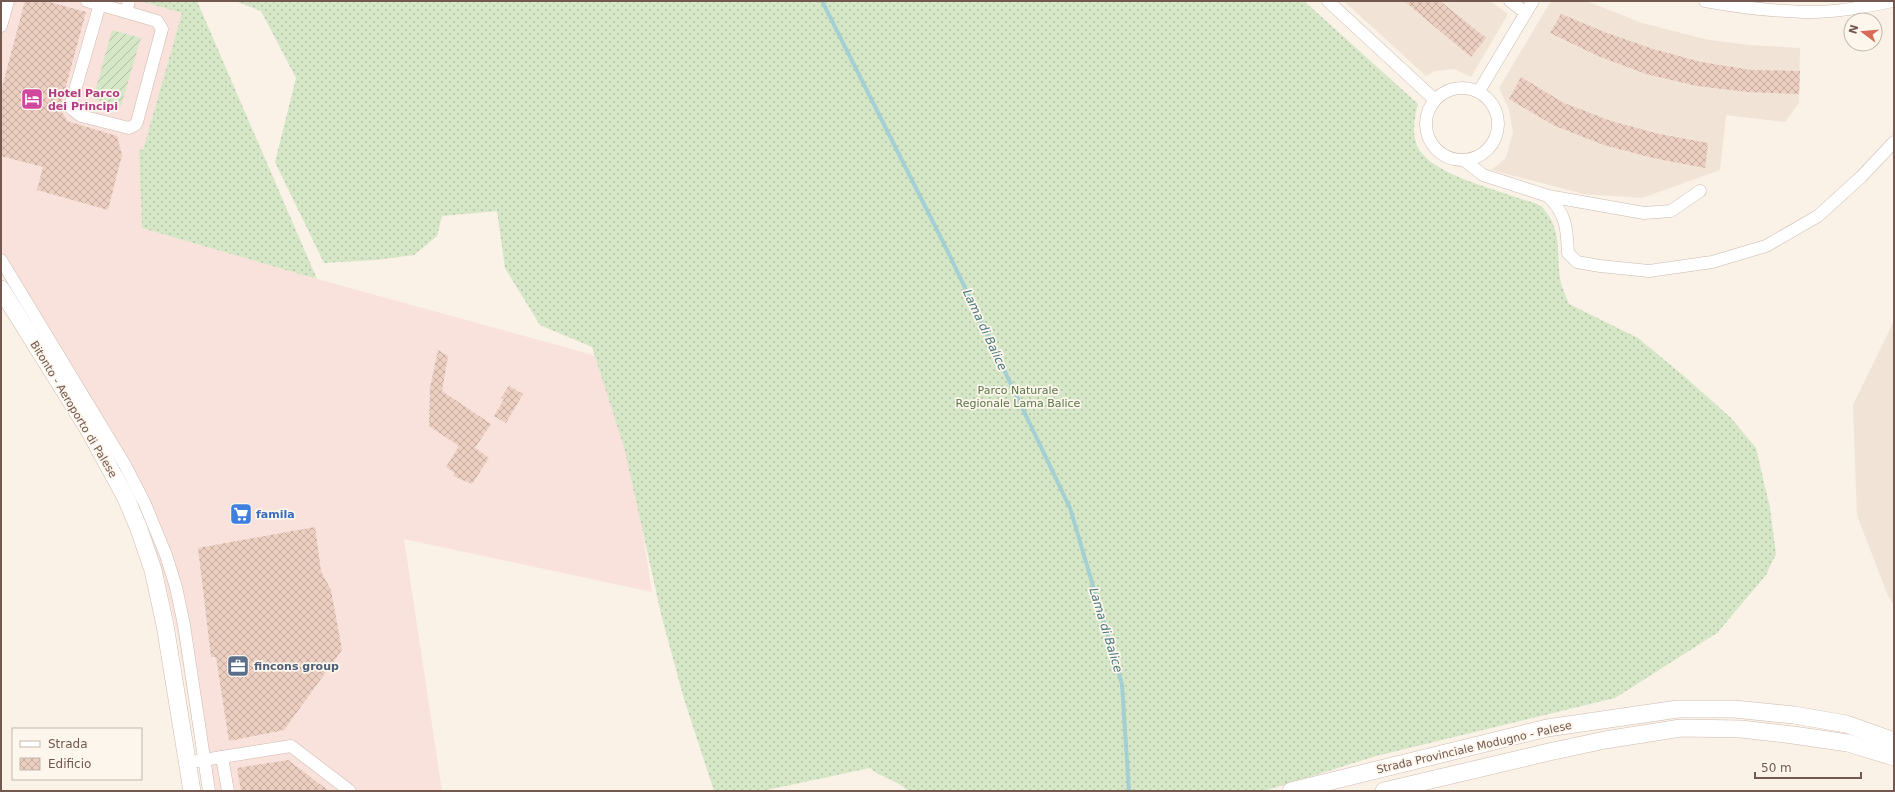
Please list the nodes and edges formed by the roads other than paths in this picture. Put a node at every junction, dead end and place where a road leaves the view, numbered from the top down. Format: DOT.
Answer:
graph roads {
  1 [pos="8,1"];
  2 [pos="87,1"];
  3 [pos="1328,1"];
  4 [pos="1510,1"];
  5 [pos="1532,1"];
  6 [pos="1705,1"];
  7 [pos="1892,1"];
  8 [pos="100,4"];
  9 [pos="127,6"];
  10 [pos="1526,13"];
  11 [pos="1,26"];
  12 [pos="1479,91"];
  13 [pos="1434,99"];
  14 [pos="1894,142"];
  15 [pos="1464,160"];
  16 [pos="1700,191"];
  17 [pos="1548,196"];
  18 [pos="1,260"];
  19 [pos="1,289"];
  20 [pos="44,331"];
  21 [pos="51,370"];
  22 [pos="104,428"];
  23 [pos="112,472"];
  24 [pos="1894,742"];
  25 [pos="222,757"];
  26 [pos="1894,757"];
  27 [pos="205,760"];
  28 [pos="188,763"];
  29 [pos="192,791"];
  30 [pos="209,791"];
  31 [pos="228,791"];
  32 [pos="350,791"];
  33 [pos="1291,791"];
  34 [pos="1384,791"];
  1 -- 11 [label="street"];
  2 -- 8 [label="street"];
  3 -- 13 [label="street"];
  4 -- 10 [label="street"];
  5 -- 10 [label="street"];
  6 -- 7 [label="street"];
  8 -- 9 [label="street"];
  8 -- 9 [label="street"];
  10 -- 12 [label="street"];
  12 -- 13 [label="street"];
  12 -- 15 [label="street"];
  13 -- 15 [label="street"];
  14 -- 17 [label="street"];
  15 -- 17 [label="street"];
  16 -- 17 [label="street"];
  18 -- 20 [label="street"];
  19 -- 21 [label="main road, Bitonto - Aeroporto di Palese"];
  20 -- 21 [label="street"];
  20 -- 22 [label="street"];
  21 -- 23 [label="main road, Bitonto - Aeroporto di Palese"];
  22 -- 23 [label="street"];
  22 -- 27 [label="street"];
  23 -- 28 [label="main road, Bitonto - Aeroporto di Palese"];
  24 -- 33 [label="main road, Strada Provinciale Modugno - Palese"];
  25 -- 27 [label="street"];
  25 -- 31 [label="street"];
  25 -- 32 [label="street"];
  26 -- 34 [label="main road, Strada Provinciale Modugno - Palese"];
  27 -- 28 [label="street"];
  27 -- 30 [label="street"];
  28 -- 29 [label="main road, Bitonto - Aeroporto di Palese"];
}
